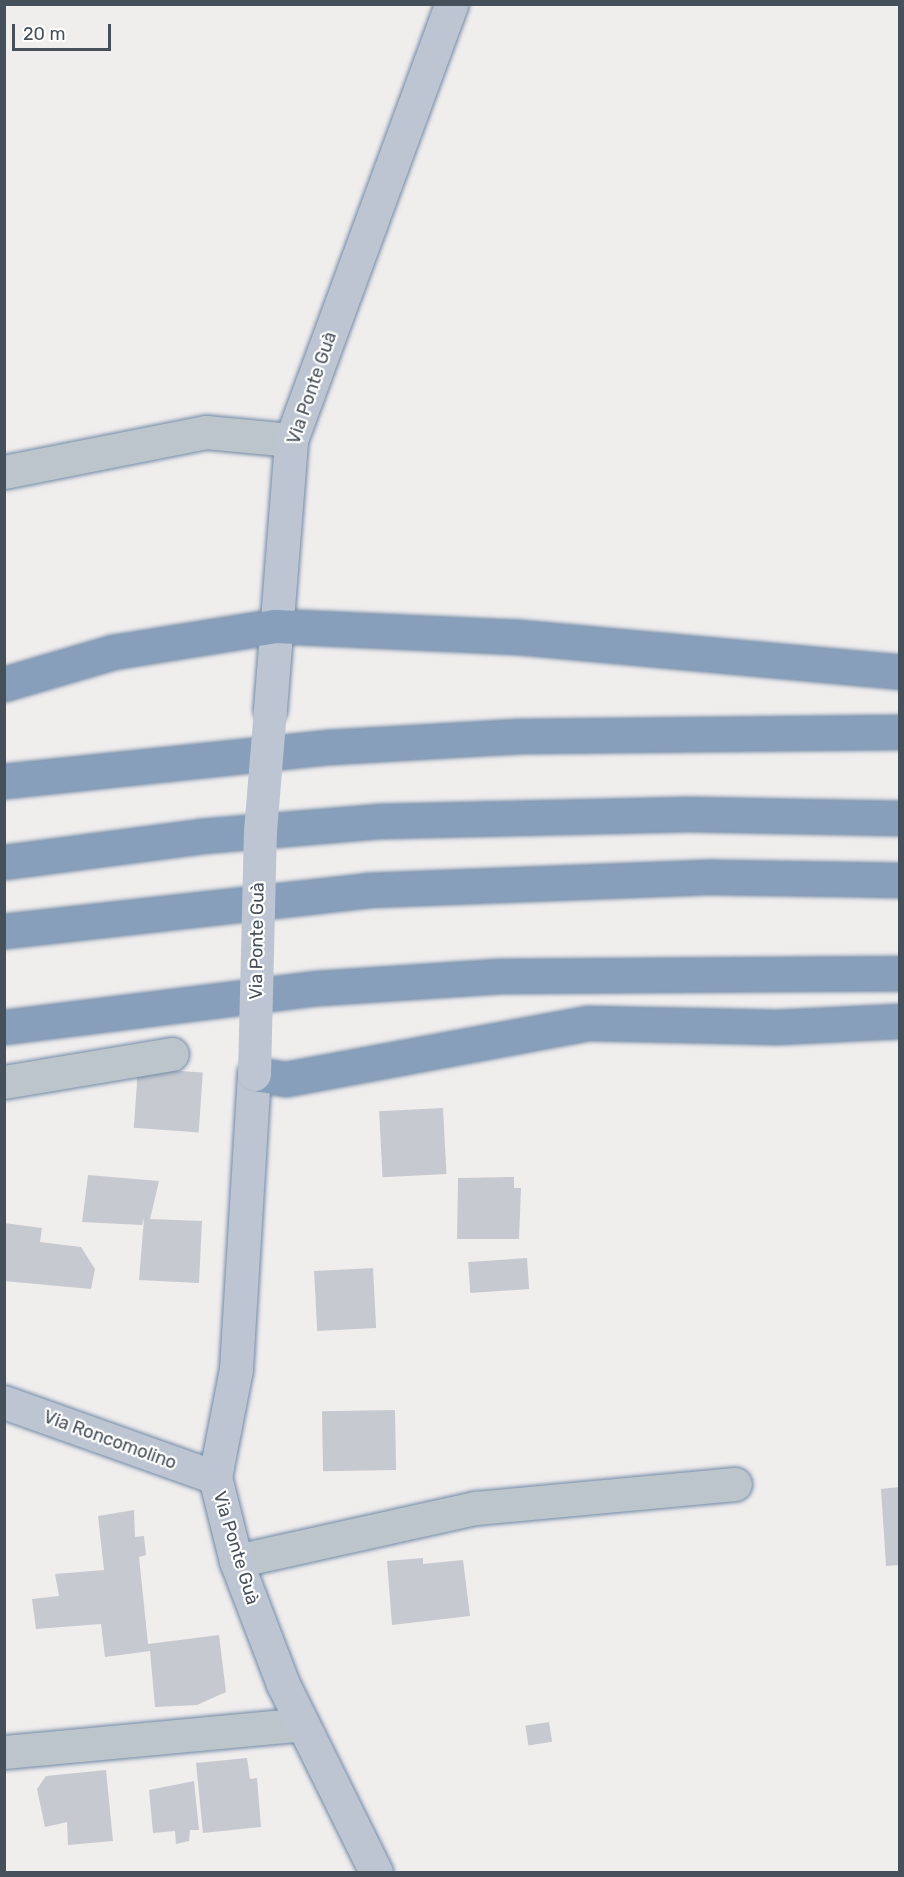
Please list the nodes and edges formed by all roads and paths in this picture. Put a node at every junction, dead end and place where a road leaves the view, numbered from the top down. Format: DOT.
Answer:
graph roads {
  1 [pos="451,4"];
  2 [pos="291,440"];
  3 [pos="4,472"];
  4 [pos="276,626"];
  5 [pos="900,672"];
  6 [pos="4,684"];
  7 [pos="900,732"];
  8 [pos="4,781"];
  9 [pos="900,818"];
  10 [pos="4,862"];
  11 [pos="900,879"];
  12 [pos="4,932"];
  13 [pos="900,973"];
  14 [pos="900,1021"];
  15 [pos="4,1027"];
  16 [pos="172,1054"];
  17 [pos="254,1074"];
  18 [pos="4,1082"];
  19 [pos="4,1402"];
  20 [pos="215,1478"];
  21 [pos="735,1484"];
  22 [pos="236,1561"];
  23 [pos="303,1724"];
  24 [pos="4,1752"];
  25 [pos="376,1872"];
  1 -- 2 [label="street, Via Ponte Guà"];
  2 -- 3 [label="street"];
  2 -- 4 [label="street, Via Ponte Guà"];
  4 -- 5 [label="highway"];
  4 -- 6 [label="highway"];
  4 -- 17 [label="street, Via Ponte Guà, bridge"];
  7 -- 8 [label="highway"];
  9 -- 10 [label="highway"];
  11 -- 12 [label="highway"];
  13 -- 15 [label="highway"];
  14 -- 17 [label="highway"];
  16 -- 18 [label="street"];
  17 -- 20 [label="street, Via Ponte Guà"];
  19 -- 20 [label="street, Via Roncomolino"];
  20 -- 22 [label="street, Via Ponte Guà"];
  21 -- 22 [label="street"];
  22 -- 23 [label="street, Via Ponte Guà"];
  23 -- 24 [label="street"];
  23 -- 25 [label="street, Via Ponte Guà"];
}
